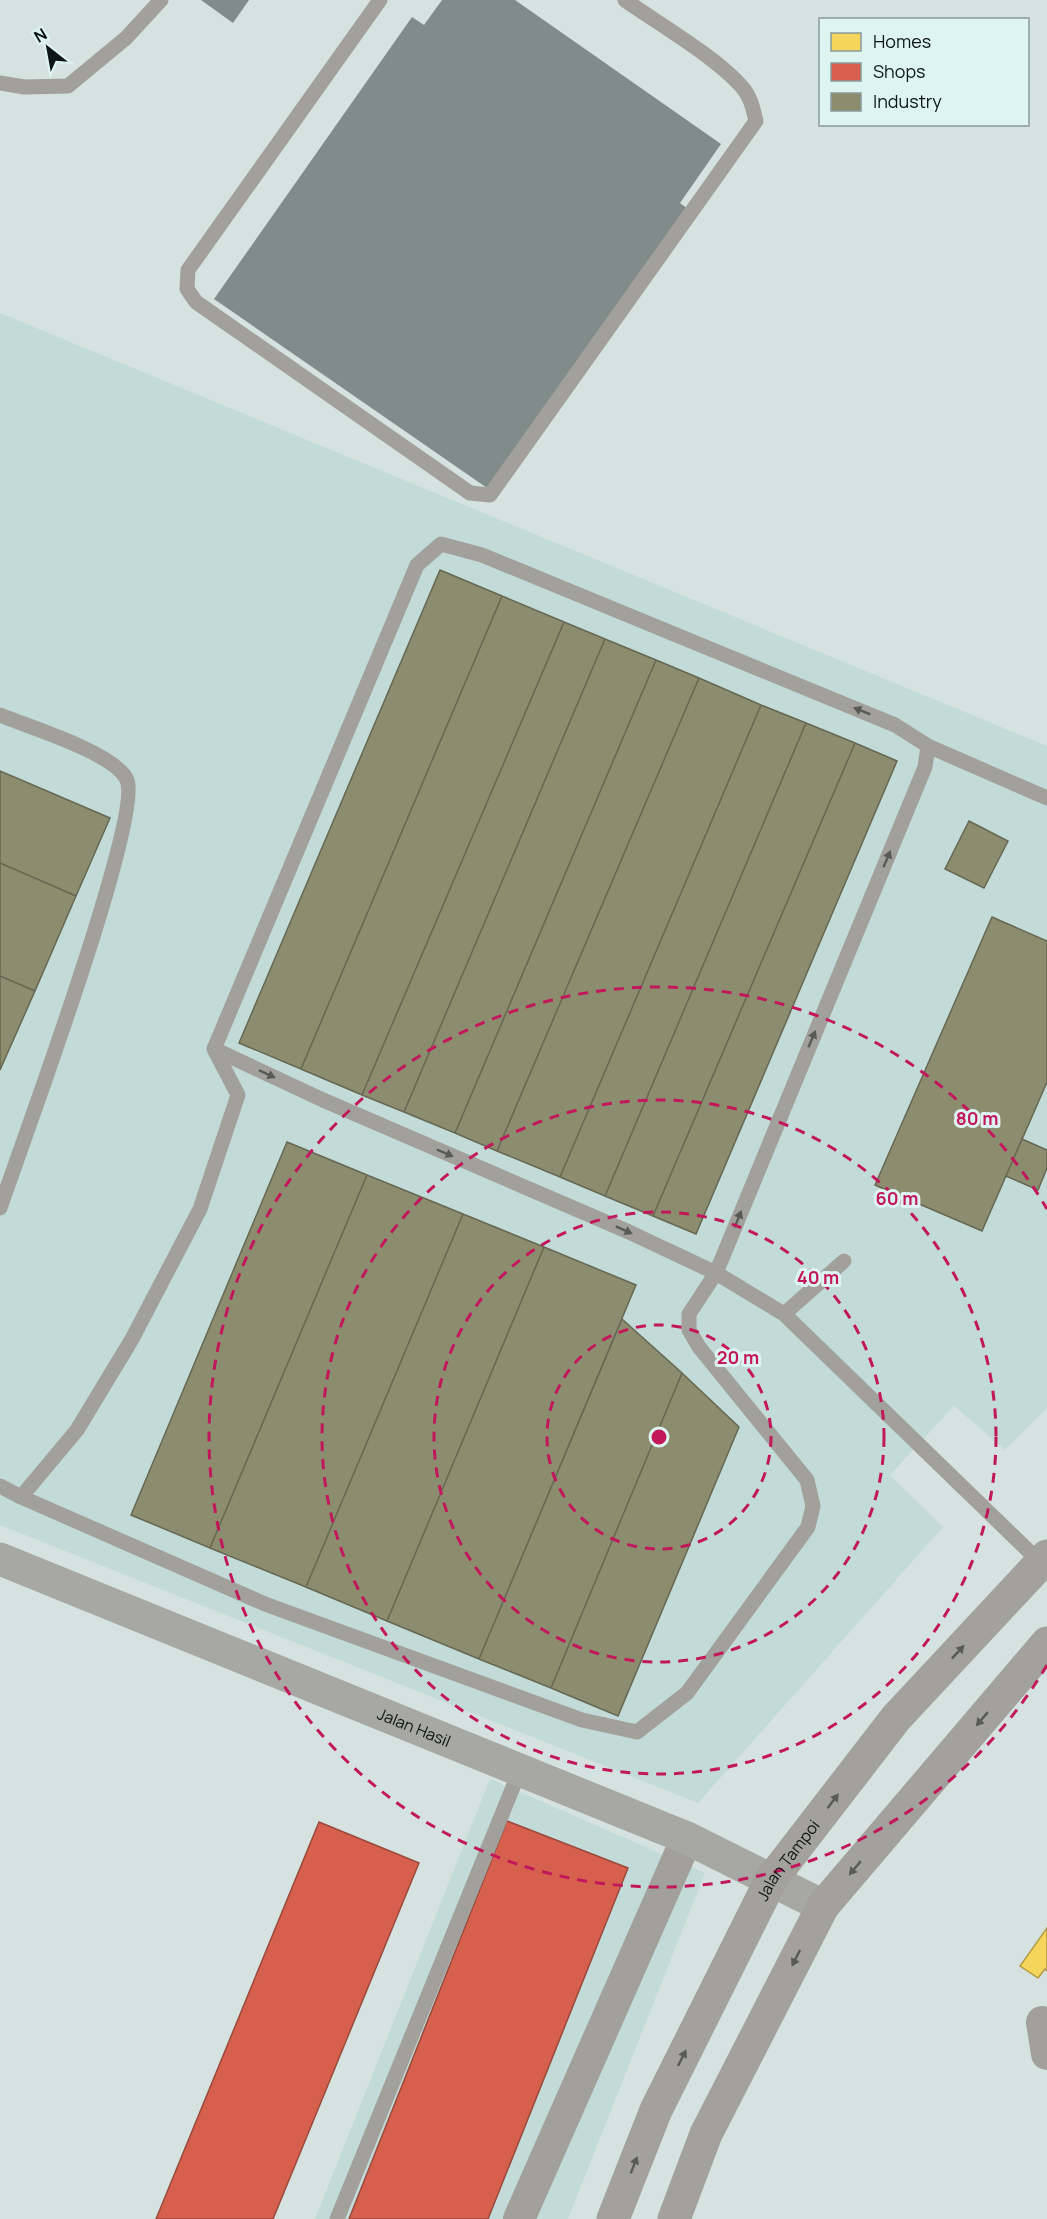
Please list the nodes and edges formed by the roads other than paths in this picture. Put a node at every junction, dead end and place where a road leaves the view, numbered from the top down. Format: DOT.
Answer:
graph roads {
  1 [pos="161,0"];
  2 [pos="380,0"];
  3 [pos="625,0"];
  4 [pos="0,83"];
  5 [pos="0,715"];
  6 [pos="928,746"];
  7 [pos="1047,798"];
  8 [pos="214,1049"];
  9 [pos="0,1208"];
  10 [pos="844,1261"];
  11 [pos="716,1273"];
  12 [pos="784,1314"];
  13 [pos="0,1486"];
  14 [pos="21,1497"];
  15 [pos="0,1559"];
  16 [pos="1044,1559"];
  17 [pos="1047,1643"];
  18 [pos="520,1770"];
  19 [pos="687,1838"];
  20 [pos="771,1880"];
  21 [pos="823,1906"];
  22 [pos="1042,2022"];
  23 [pos="1047,2054"];
  24 [pos="337,2219"];
  25 [pos="519,2219"];
  26 [pos="613,2219"];
  27 [pos="674,2219"];
  1 -- 4 [label="lane"];
  2 -- 3 [label="lane"];
  5 -- 9 [label="lane"];
  6 -- 7 [label="lane"];
  6 -- 8 [label="lane, one-way"];
  11 -- 6 [label="lane, one-way"];
  8 -- 11 [label="lane, one-way"];
  8 -- 14 [label="lane"];
  10 -- 12 [label="lane"];
  11 -- 12 [label="lane"];
  11 -- 14 [label="lane"];
  12 -- 16 [label="lane"];
  13 -- 14 [label="lane"];
  15 -- 18 [label="street, Jalan Hasil"];
  20 -- 16 [label="main road, Jalan Tampoi, one-way"];
  17 -- 21 [label="main road, one-way"];
  18 -- 19 [label="street, Jalan Hasil"];
  18 -- 24 [label="lane"];
  19 -- 20 [label="street, Jalan Hasil"];
  19 -- 25 [label="street"];
  20 -- 21 [label="street, Jalan Hasil"];
  26 -- 20 [label="main road, Jalan Tampoi, one-way"];
  21 -- 27 [label="main road, one-way"];
  22 -- 23 [label="street"];
}
